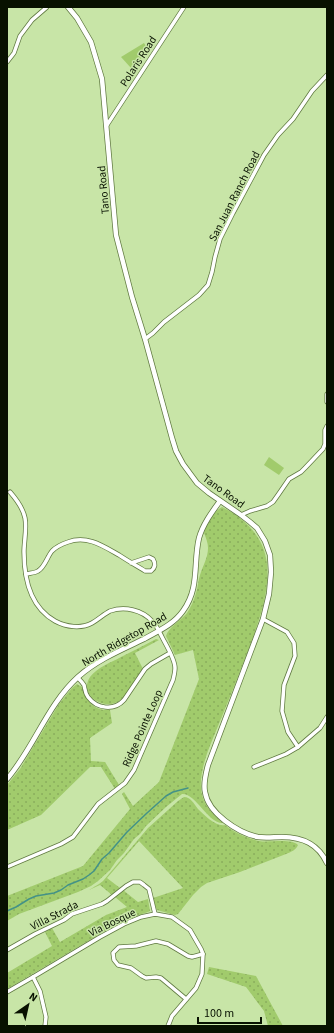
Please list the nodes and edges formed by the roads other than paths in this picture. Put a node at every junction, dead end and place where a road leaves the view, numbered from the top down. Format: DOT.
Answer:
graph roads {
  1 [pos="48,7"];
  2 [pos="68,7"];
  3 [pos="184,7"];
  4 [pos="7,62"];
  5 [pos="327,75"];
  6 [pos="107,125"];
  7 [pos="145,339"];
  8 [pos="327,394"];
  9 [pos="327,402"];
  10 [pos="327,426"];
  11 [pos="10,492"];
  12 [pos="220,500"];
  13 [pos="241,515"];
  14 [pos="131,563"];
  15 [pos="26,574"];
  16 [pos="263,619"];
  17 [pos="159,631"];
  18 [pos="170,652"];
  19 [pos="78,678"];
  20 [pos="327,717"];
  21 [pos="298,747"];
  22 [pos="254,767"];
  23 [pos="7,779"];
  24 [pos="326,860"];
  25 [pos="7,866"];
  26 [pos="156,914"];
  27 [pos="7,950"];
  28 [pos="203,954"];
  29 [pos="33,977"];
  30 [pos="7,992"];
  31 [pos="186,999"];
  32 [pos="45,1026"];
  33 [pos="168,1026"];
  1 -- 4 [label="street"];
  2 -- 6 [label="street, Tano Road"];
  3 -- 6 [label="street, Polaris Road"];
  5 -- 7 [label="street, San Juan Ranch Road"];
  6 -- 7 [label="street, Tano Road"];
  7 -- 12 [label="street, Tano Road"];
  8 -- 9 [label="street"];
  10 -- 13 [label="street"];
  11 -- 15 [label="street, Ridge Pointe Loop"];
  12 -- 13 [label="street, Tano Road"];
  12 -- 17 [label="street, North Ridgetop Road"];
  13 -- 16 [label="street, Tano Road"];
  14 -- 14 [label="street"];
  14 -- 15 [label="street"];
  15 -- 17 [label="street, Ridge Pointe Loop"];
  16 -- 21 [label="street"];
  16 -- 24 [label="street, Tano Road"];
  17 -- 18 [label="street, Ridge Pointe Loop"];
  17 -- 19 [label="street, North Ridgetop Road"];
  18 -- 19 [label="street"];
  18 -- 25 [label="street, Ridge Pointe Loop"];
  19 -- 23 [label="street, North Ridgetop Road"];
  20 -- 21 [label="street"];
  21 -- 22 [label="street"];
  26 -- 27 [label="street, Villa Strada"];
  26 -- 28 [label="street"];
  26 -- 29 [label="street, Via Bosque"];
  28 -- 31 [label="street"];
  28 -- 31 [label="street"];
  29 -- 30 [label="street, Via Bosque"];
  29 -- 32 [label="street"];
  31 -- 33 [label="street"];
}
